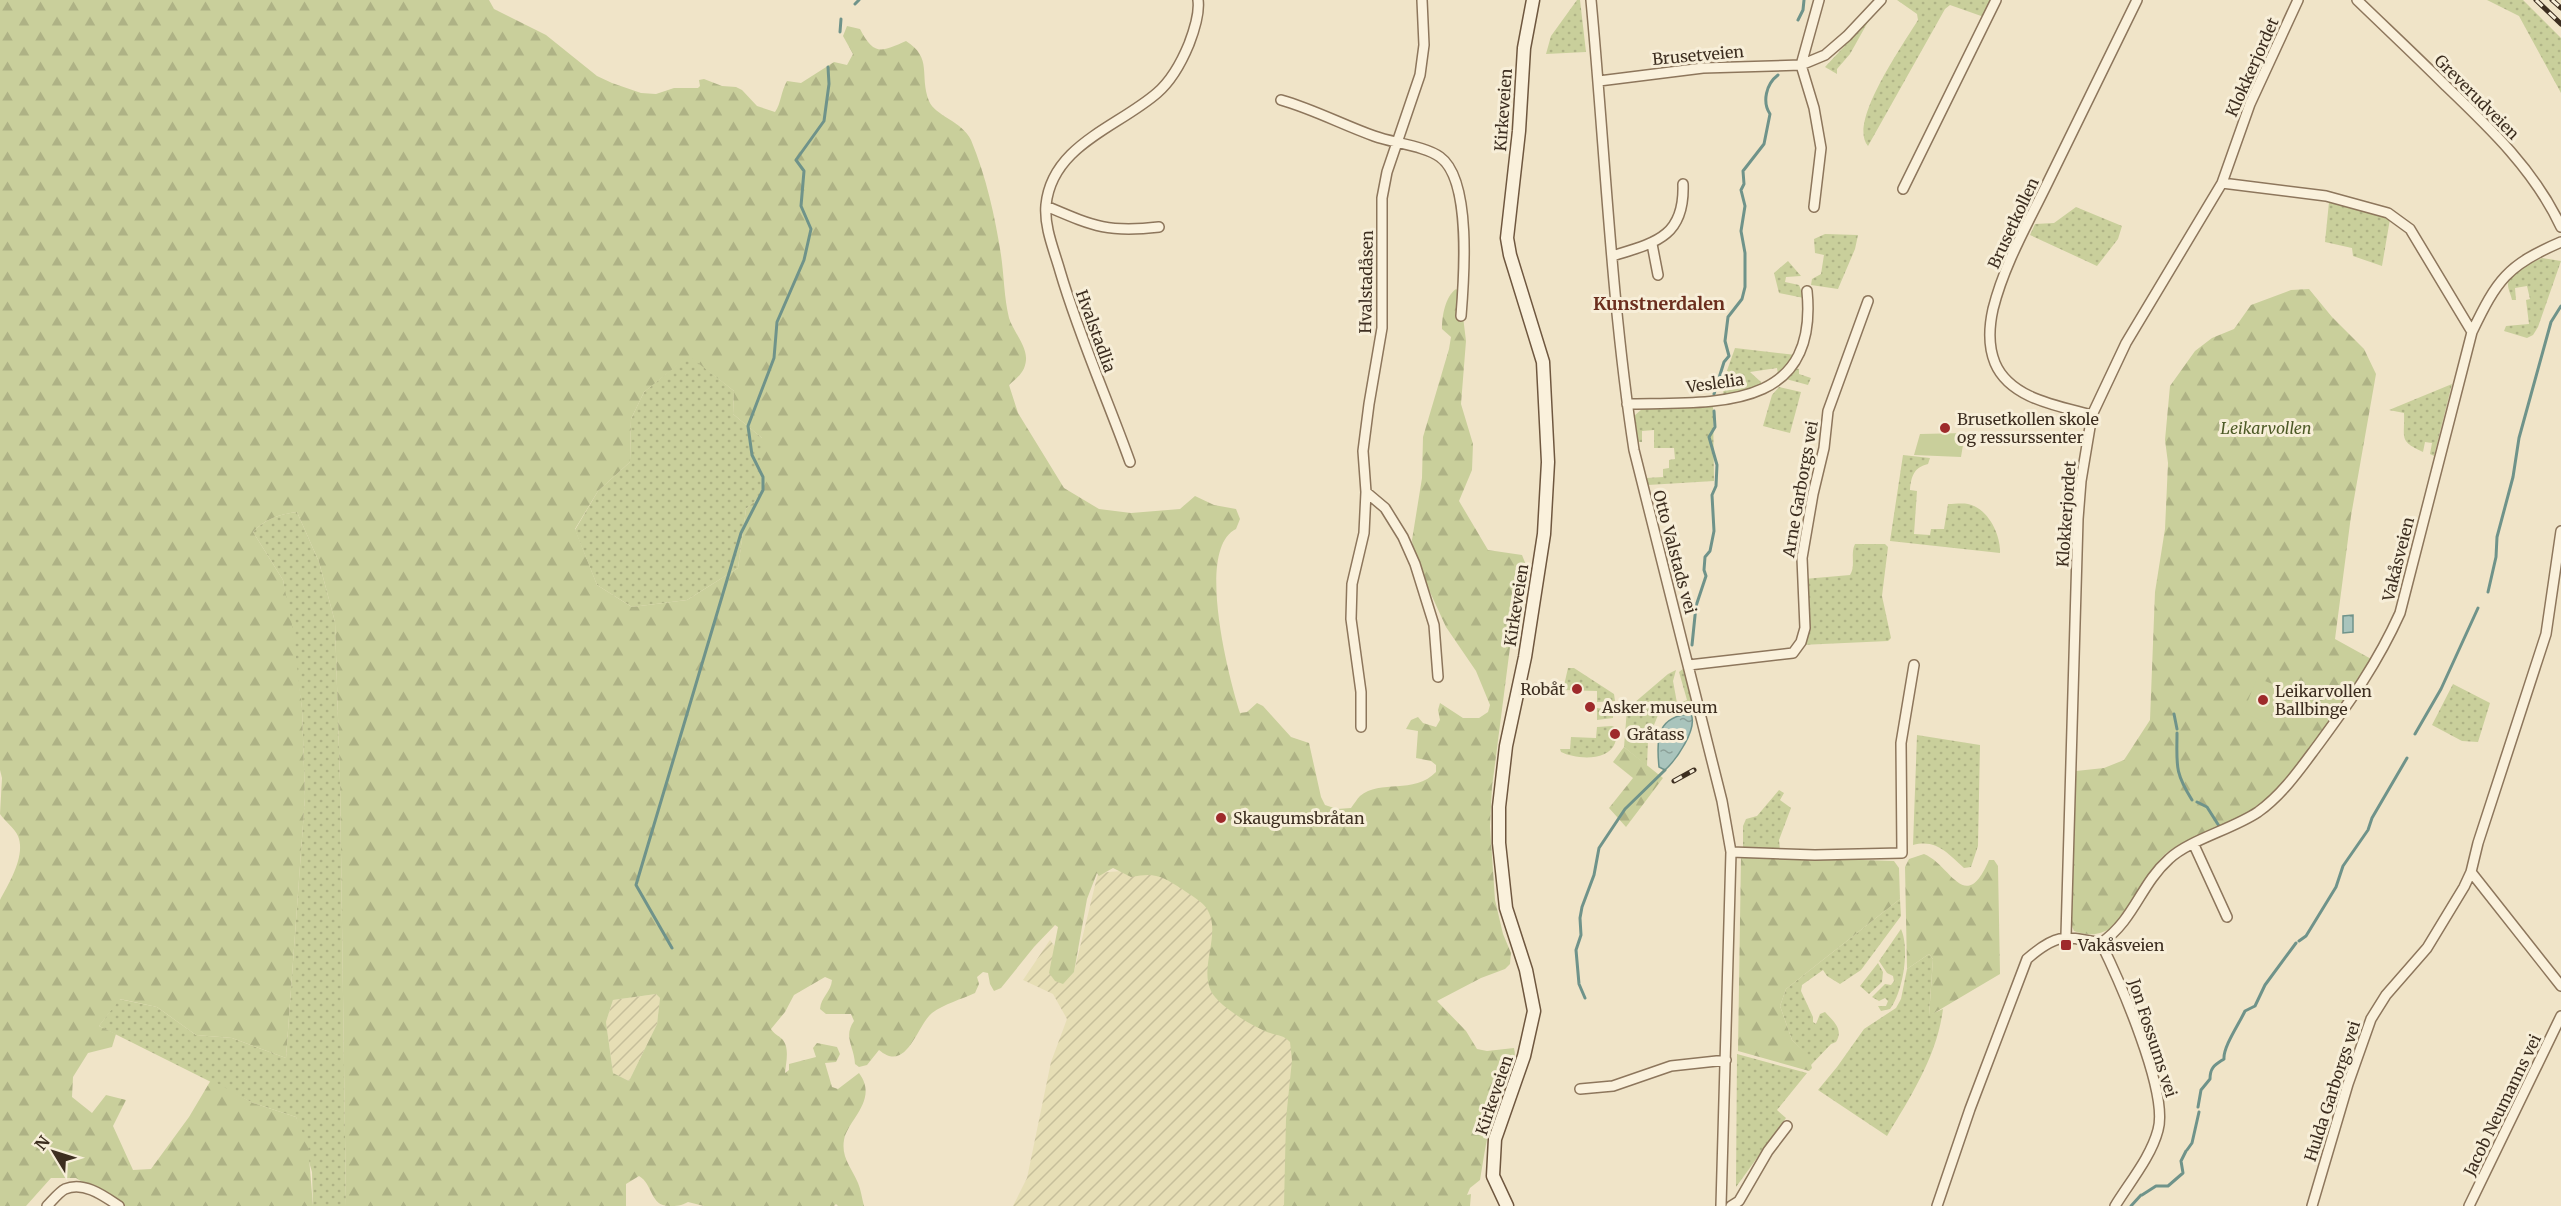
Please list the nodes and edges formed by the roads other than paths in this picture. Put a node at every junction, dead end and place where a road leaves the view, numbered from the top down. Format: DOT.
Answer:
graph roads {
  1 [pos="1198,0"];
  2 [pos="1422,0"];
  3 [pos="1533,0"];
  4 [pos="1591,0"];
  5 [pos="1819,0"];
  6 [pos="1881,0"];
  7 [pos="1996,0"];
  8 [pos="2137,0"];
  9 [pos="2298,0"];
  10 [pos="2357,0"];
  11 [pos="1801,65"];
  12 [pos="1599,81"];
  13 [pos="1281,100"];
  14 [pos="1396,144"];
  15 [pos="2222,183"];
  16 [pos="1683,184"];
  17 [pos="1903,189"];
  18 [pos="1046,206"];
  19 [pos="1814,207"];
  20 [pos="1159,227"];
  21 [pos="2561,227"];
  22 [pos="2561,242"];
  23 [pos="1652,244"];
  24 [pos="1612,256"];
  25 [pos="1658,275"];
  26 [pos="1807,291"];
  27 [pos="1868,301"];
  28 [pos="1461,315"];
  29 [pos="2472,332"];
  30 [pos="1627,404"];
  31 [pos="2092,415"];
  32 [pos="1130,462"];
  33 [pos="1366,492"];
  34 [pos="2561,531"];
  35 [pos="1689,665"];
  36 [pos="1914,665"];
  37 [pos="1438,677"];
  38 [pos="1361,727"];
  39 [pos="2194,845"];
  40 [pos="1731,852"];
  41 [pos="2471,872"];
  42 [pos="2227,917"];
  43 [pos="2066,936"];
  44 [pos="2101,943"];
  45 [pos="2561,986"];
  46 [pos="2561,1016"];
  47 [pos="1726,1060"];
  48 [pos="1580,1089"];
  49 [pos="1787,1126"];
  50 [pos="47,1206"];
  51 [pos="119,1206"];
  52 [pos="1507,1206"];
  53 [pos="1721,1206"];
  54 [pos="1731,1206"];
  55 [pos="1937,1206"];
  56 [pos="2115,1206"];
  57 [pos="2313,1206"];
  58 [pos="2469,1206"];
  1 -- 18 [label="street, Hvalstadlia"];
  2 -- 14 [label="street, Hvalstadåsen"];
  3 -- 52 [label="main road, Kirkeveien"];
  4 -- 12 [label="street, Otto Valstads vei"];
  5 -- 11 [label="street"];
  6 -- 11 [label="street, Brusetveien"];
  7 -- 17 [label="street"];
  8 -- 31 [label="street, Brusetkollen"];
  9 -- 15 [label="street, Klokkerjordet"];
  10 -- 21 [label="street, Greverudveien"];
  11 -- 12 [label="street, Brusetveien"];
  11 -- 19 [label="street"];
  12 -- 24 [label="street, Otto Valstads vei"];
  13 -- 14 [label="street"];
  14 -- 28 [label="street"];
  14 -- 33 [label="street, Hvalstadåsen"];
  15 -- 29 [label="street"];
  15 -- 31 [label="street, Klokkerjordet"];
  16 -- 23 [label="street"];
  18 -- 20 [label="street"];
  18 -- 32 [label="street, Hvalstadlia"];
  22 -- 29 [label="street, Vakåsveien"];
  23 -- 24 [label="street"];
  23 -- 25 [label="street"];
  24 -- 30 [label="street, Otto Valstads vei"];
  26 -- 30 [label="street, Veslelia"];
  27 -- 35 [label="street, Arne Garborgs vei"];
  29 -- 39 [label="street, Vakåsveien"];
  30 -- 35 [label="street, Otto Valstads vei"];
  31 -- 43 [label="street, Klokkerjordet"];
  33 -- 37 [label="street"];
  33 -- 38 [label="street, Hvalstadåsen"];
  34 -- 41 [label="street, Hulda Garborgs vei"];
  35 -- 40 [label="street, Otto Valstads vei"];
  36 -- 40 [label="street"];
  39 -- 42 [label="street"];
  39 -- 44 [label="street, Vakåsveien"];
  40 -- 47 [label="street, Otto Valstads vei"];
  41 -- 45 [label="street"];
  41 -- 57 [label="street, Hulda Garborgs vei"];
  43 -- 44 [label="street"];
  43 -- 55 [label="street"];
  44 -- 56 [label="street, Jon Fossums vei"];
  46 -- 58 [label="street, Jacob Neumanns vei"];
  47 -- 48 [label="street"];
  47 -- 53 [label="street, Otto Valstads vei"];
  49 -- 54 [label="street"];
  50 -- 51 [label="street"];
}
